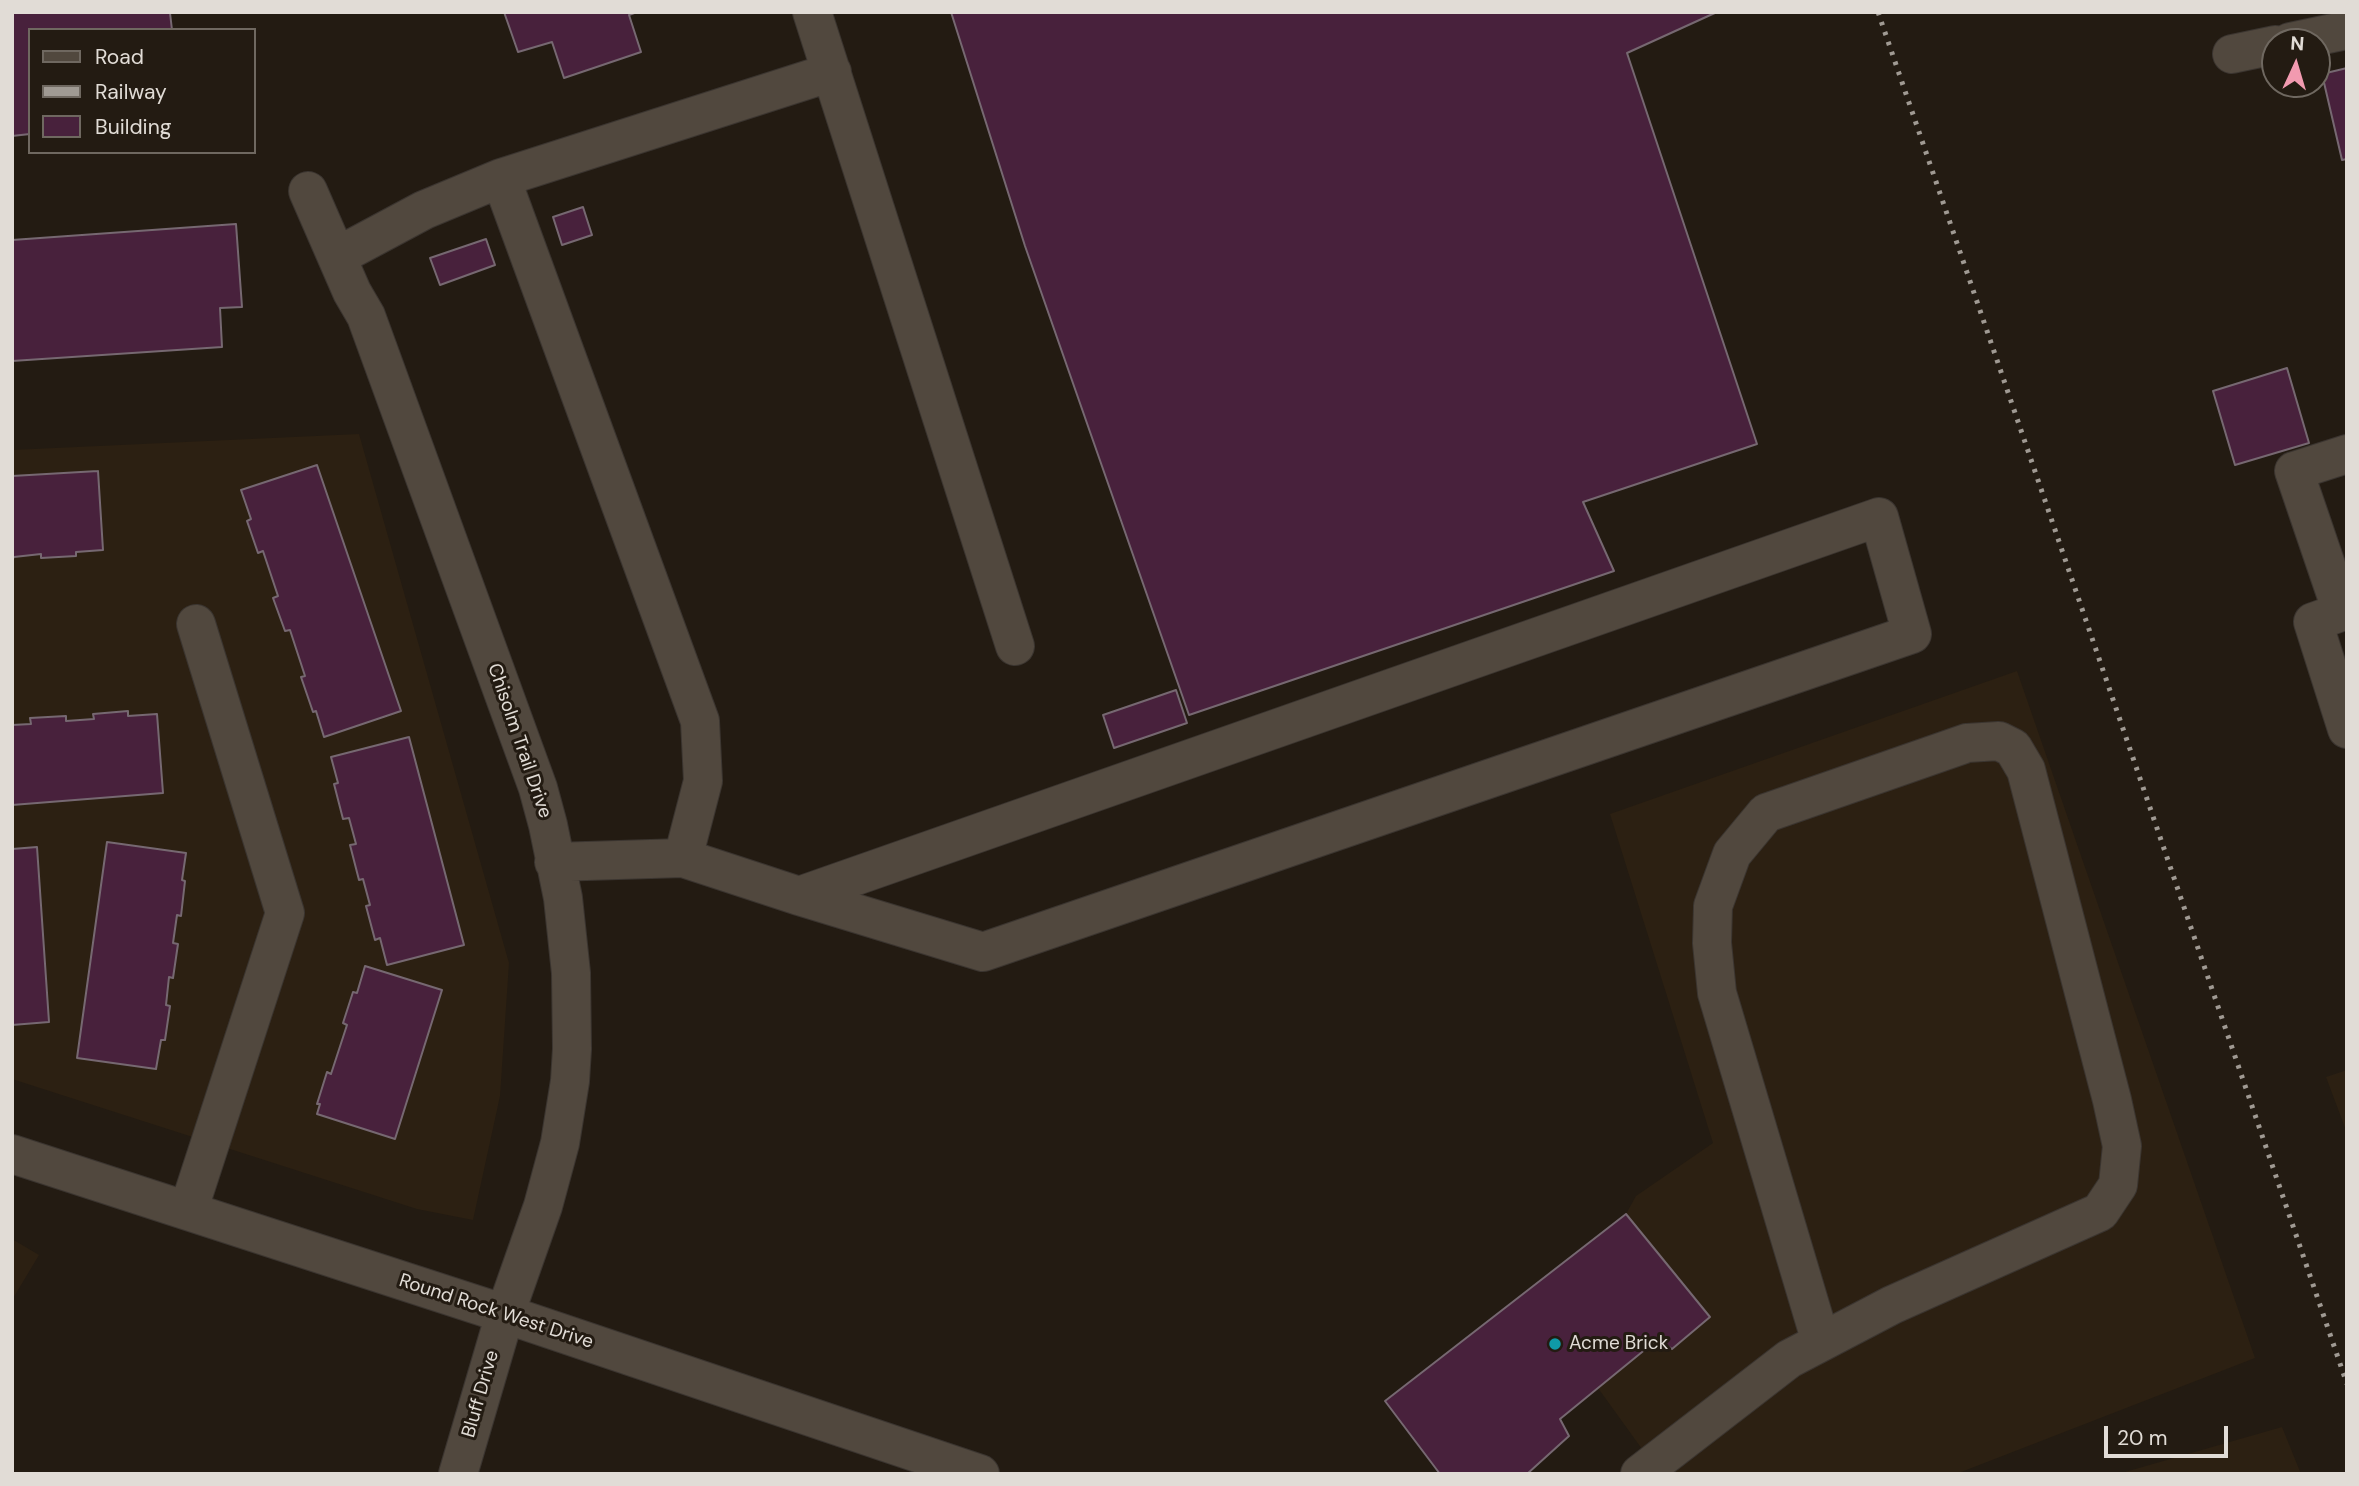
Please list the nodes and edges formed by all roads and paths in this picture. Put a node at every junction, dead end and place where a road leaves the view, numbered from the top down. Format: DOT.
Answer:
graph roads {
  1 [pos="812,12"];
  2 [pos="2261,48"];
  3 [pos="2232,54"];
  4 [pos="832,72"];
  5 [pos="501,178"];
  6 [pos="308,191"];
  7 [pos="338,256"];
  8 [pos="2347,454"];
  9 [pos="2344,611"];
  10 [pos="196,624"];
  11 [pos="1015,646"];
  12 [pos="2347,729"];
  13 [pos="683,858"];
  14 [pos="554,862"];
  15 [pos="799,896"];
  16 [pos="12,1154"];
  17 [pos="187,1211"];
  18 [pos="505,1314"];
  19 [pos="1821,1342"];
  20 [pos="458,1474"];
  21 [pos="980,1474"];
  22 [pos="1640,1474"];
  1 -- 4 [label="street"];
  2 -- 3 [label="street"];
  4 -- 5 [label="street"];
  4 -- 11 [label="street"];
  5 -- 7 [label="street"];
  5 -- 13 [label="street"];
  6 -- 7 [label="street, Chisolm Trail Drive"];
  7 -- 14 [label="street, Chisolm Trail Drive"];
  8 -- 9 [label="street"];
  9 -- 12 [label="street"];
  10 -- 17 [label="street"];
  13 -- 14 [label="street"];
  13 -- 15 [label="street"];
  14 -- 18 [label="street, Chisolm Trail Drive"];
  15 -- 15 [label="street"];
  16 -- 17 [label="street, Round Rock West Drive"];
  17 -- 18 [label="street, Round Rock West Drive"];
  18 -- 20 [label="street, Bluff Drive"];
  18 -- 21 [label="street, Round Rock West Drive"];
  19 -- 19 [label="street"];
  19 -- 22 [label="street"];
}
